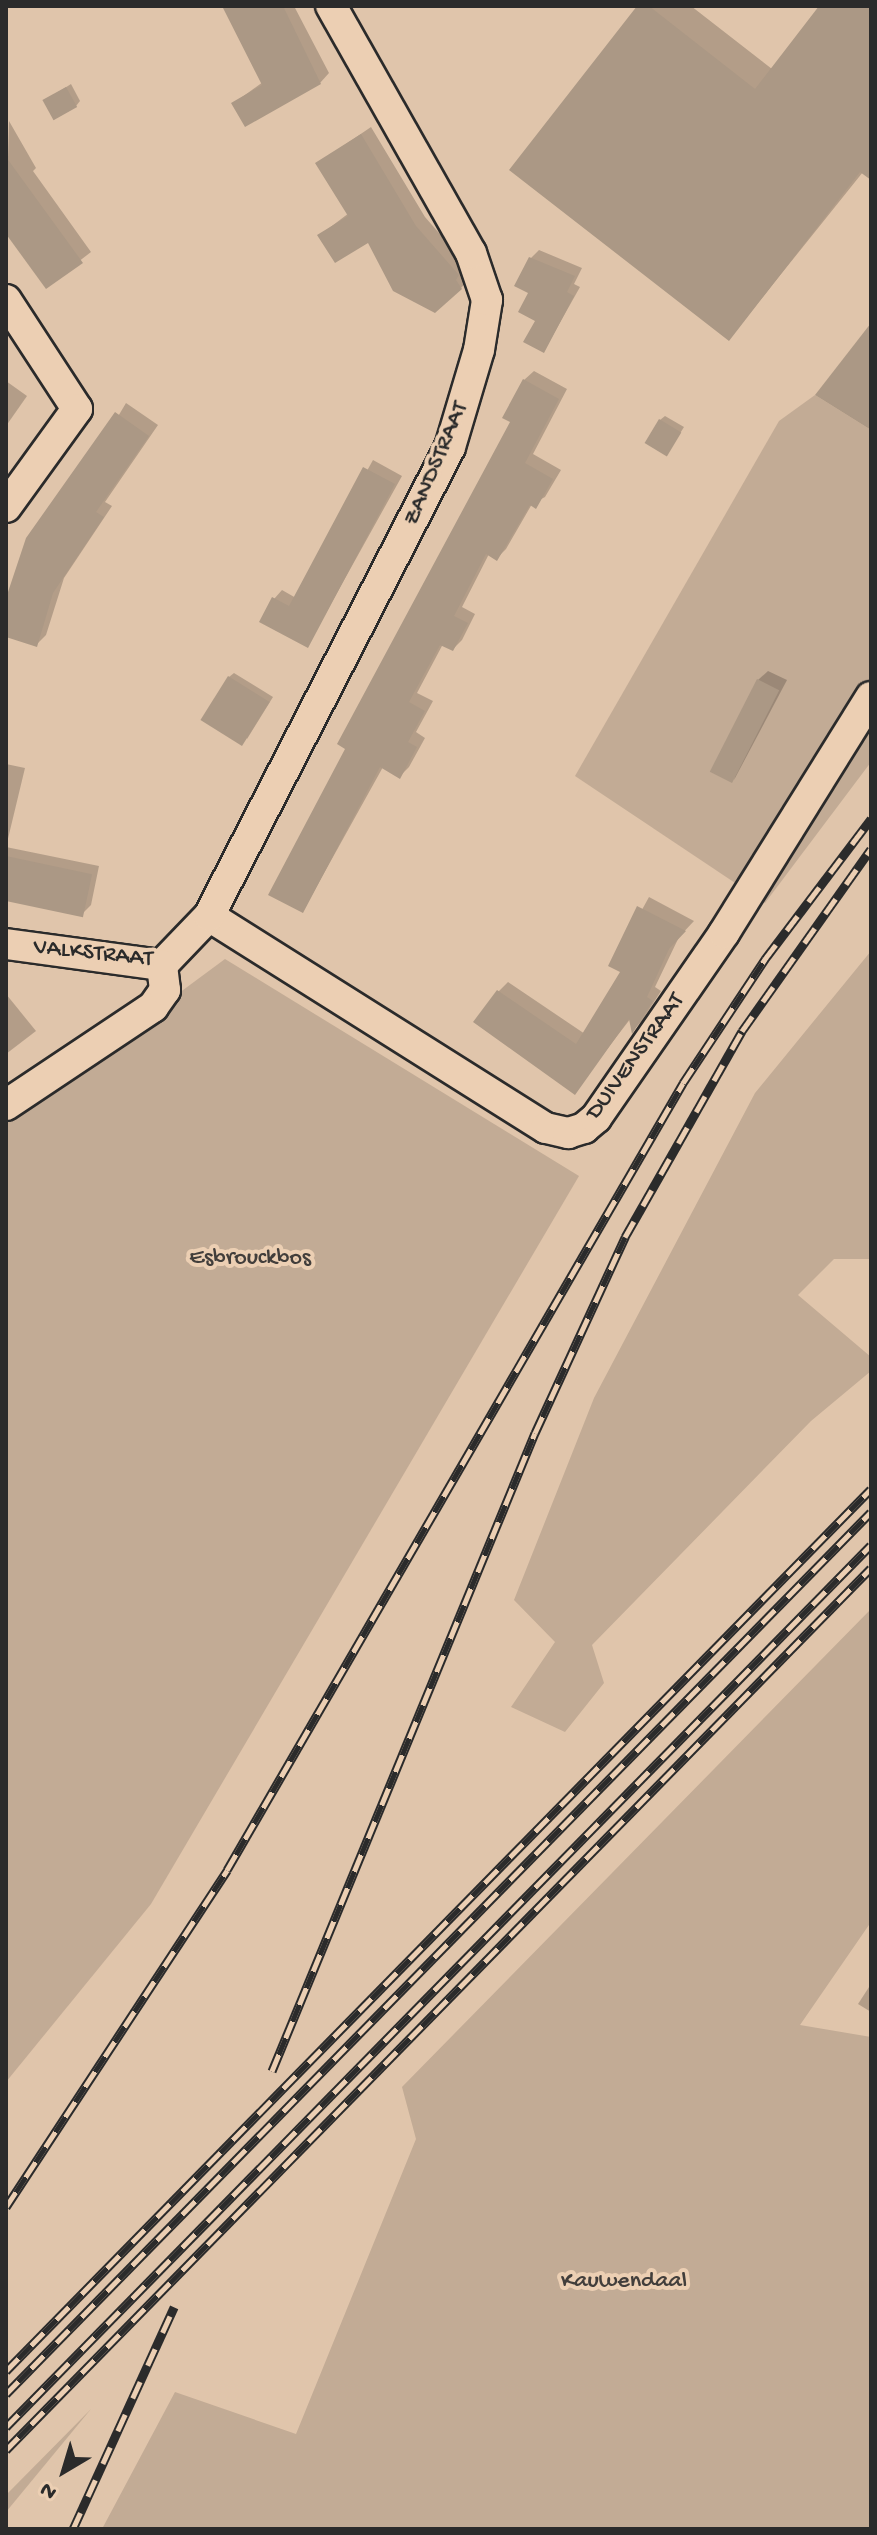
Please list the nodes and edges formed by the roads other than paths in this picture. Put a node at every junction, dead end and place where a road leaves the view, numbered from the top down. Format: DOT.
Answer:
graph roads {
  1 [pos="331,6"];
  2 [pos="6,300"];
  3 [pos="6,507"];
  4 [pos="871,697"];
  5 [pos="209,916"];
  6 [pos="6,944"];
  7 [pos="162,965"];
  8 [pos="6,1105"];
  1 -- 5 [label="street, ZANDSTRAAT"];
  2 -- 3 [label="street"];
  4 -- 5 [label="street, DUIVENSTRAAT"];
  5 -- 7 [label="street, VALKSTRAAT"];
  6 -- 7 [label="street, VALKSTRAAT"];
  7 -- 8 [label="street"];
}
